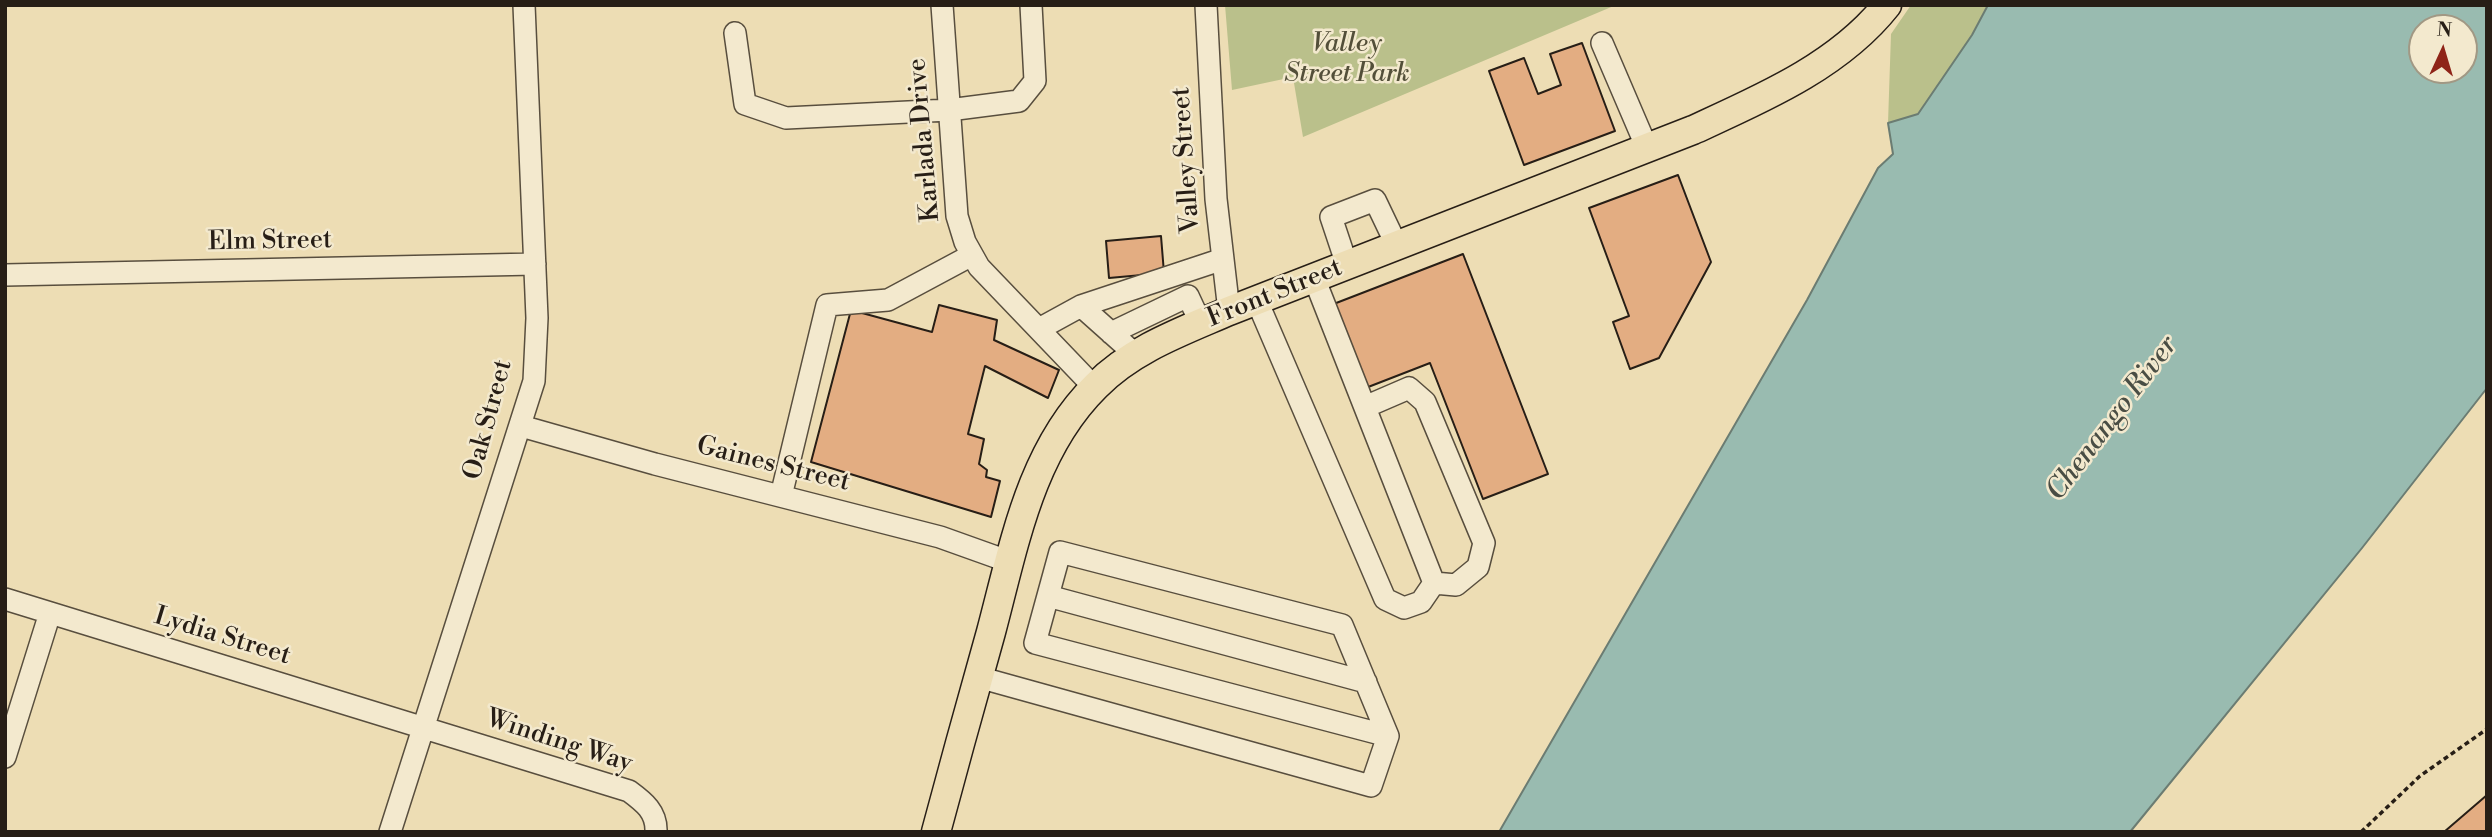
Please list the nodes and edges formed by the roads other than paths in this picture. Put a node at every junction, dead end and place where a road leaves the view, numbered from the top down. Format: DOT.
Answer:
graph roads {
  1 [pos="524,5"];
  2 [pos="942,5"];
  3 [pos="1031,5"];
  4 [pos="1206,5"];
  5 [pos="1887,5"];
  6 [pos="735,33"];
  7 [pos="1602,43"];
  8 [pos="949,110"];
  9 [pos="1647,148"];
  10 [pos="1397,246"];
  11 [pos="972,256"];
  12 [pos="1223,259"];
  13 [pos="535,264"];
  14 [pos="1348,265"];
  15 [pos="1179,274"];
  16 [pos="5,275"];
  17 [pos="1314,278"];
  18 [pos="1188,296"];
  19 [pos="1257,301"];
  20 [pos="1081,306"];
  21 [pos="1229,312"];
  22 [pos="1201,324"];
  23 [pos="1039,329"];
  24 [pos="1111,332"];
  25 [pos="1136,355"];
  26 [pos="1094,387"];
  27 [pos="1365,407"];
  28 [pos="521,426"];
  29 [pos="781,496"];
  30 [pos="1010,562"];
  31 [pos="1434,583"];
  32 [pos="1048,596"];
  33 [pos="5,599"];
  34 [pos="50,613"];
  35 [pos="978,677"];
  36 [pos="1366,682"];
  37 [pos="423,728"];
  38 [pos="1388,736"];
  39 [pos="5,757"];
  40 [pos="390,832"];
  41 [pos="656,832"];
  42 [pos="936,832"];
  1 -- 13 [label="street, Oak Street"];
  2 -- 8 [label="street, Karlada Drive"];
  3 -- 8 [label="street"];
  4 -- 12 [label="street, Valley Street"];
  5 -- 9 [label="main road, Front Street"];
  6 -- 8 [label="street"];
  7 -- 9 [label="street"];
  8 -- 11 [label="street, Karlada Drive"];
  9 -- 10 [label="main road, Front Street"];
  10 -- 14 [label="main road, Front Street"];
  10 -- 14 [label="street"];
  11 -- 23 [label="street, Karlada Drive"];
  11 -- 29 [label="street"];
  12 -- 15 [label="street"];
  12 -- 21 [label="street, Valley Street"];
  13 -- 16 [label="street, Elm Street"];
  13 -- 28 [label="street, Oak Street"];
  14 -- 17 [label="main road, Front Street"];
  15 -- 18 [label="street"];
  15 -- 20 [label="street"];
  17 -- 19 [label="main road, Front Street"];
  17 -- 27 [label="street"];
  18 -- 22 [label="street"];
  18 -- 24 [label="street"];
  19 -- 21 [label="main road, Front Street"];
  19 -- 31 [label="street"];
  20 -- 23 [label="street"];
  20 -- 24 [label="street"];
  21 -- 22 [label="main road, Front Street"];
  22 -- 25 [label="main road, Front Street"];
  23 -- 26 [label="street, Karlada Drive"];
  24 -- 25 [label="street"];
  25 -- 26 [label="main road, Front Street"];
  26 -- 30 [label="main road, Front Street"];
  27 -- 31 [label="street"];
  27 -- 31 [label="street"];
  28 -- 29 [label="street, Gaines Street"];
  28 -- 37 [label="street, Oak Street"];
  29 -- 30 [label="street, Gaines Street"];
  30 -- 35 [label="main road, Front Street"];
  32 -- 36 [label="street"];
  32 -- 36 [label="street"];
  32 -- 38 [label="street"];
  33 -- 34 [label="street, Lydia Street"];
  34 -- 37 [label="street, Lydia Street"];
  34 -- 39 [label="street"];
  35 -- 38 [label="street"];
  35 -- 42 [label="main road, Front Street"];
  36 -- 38 [label="street"];
  37 -- 40 [label="street, Oak Street"];
  37 -- 41 [label="street, Winding Way"];
}
